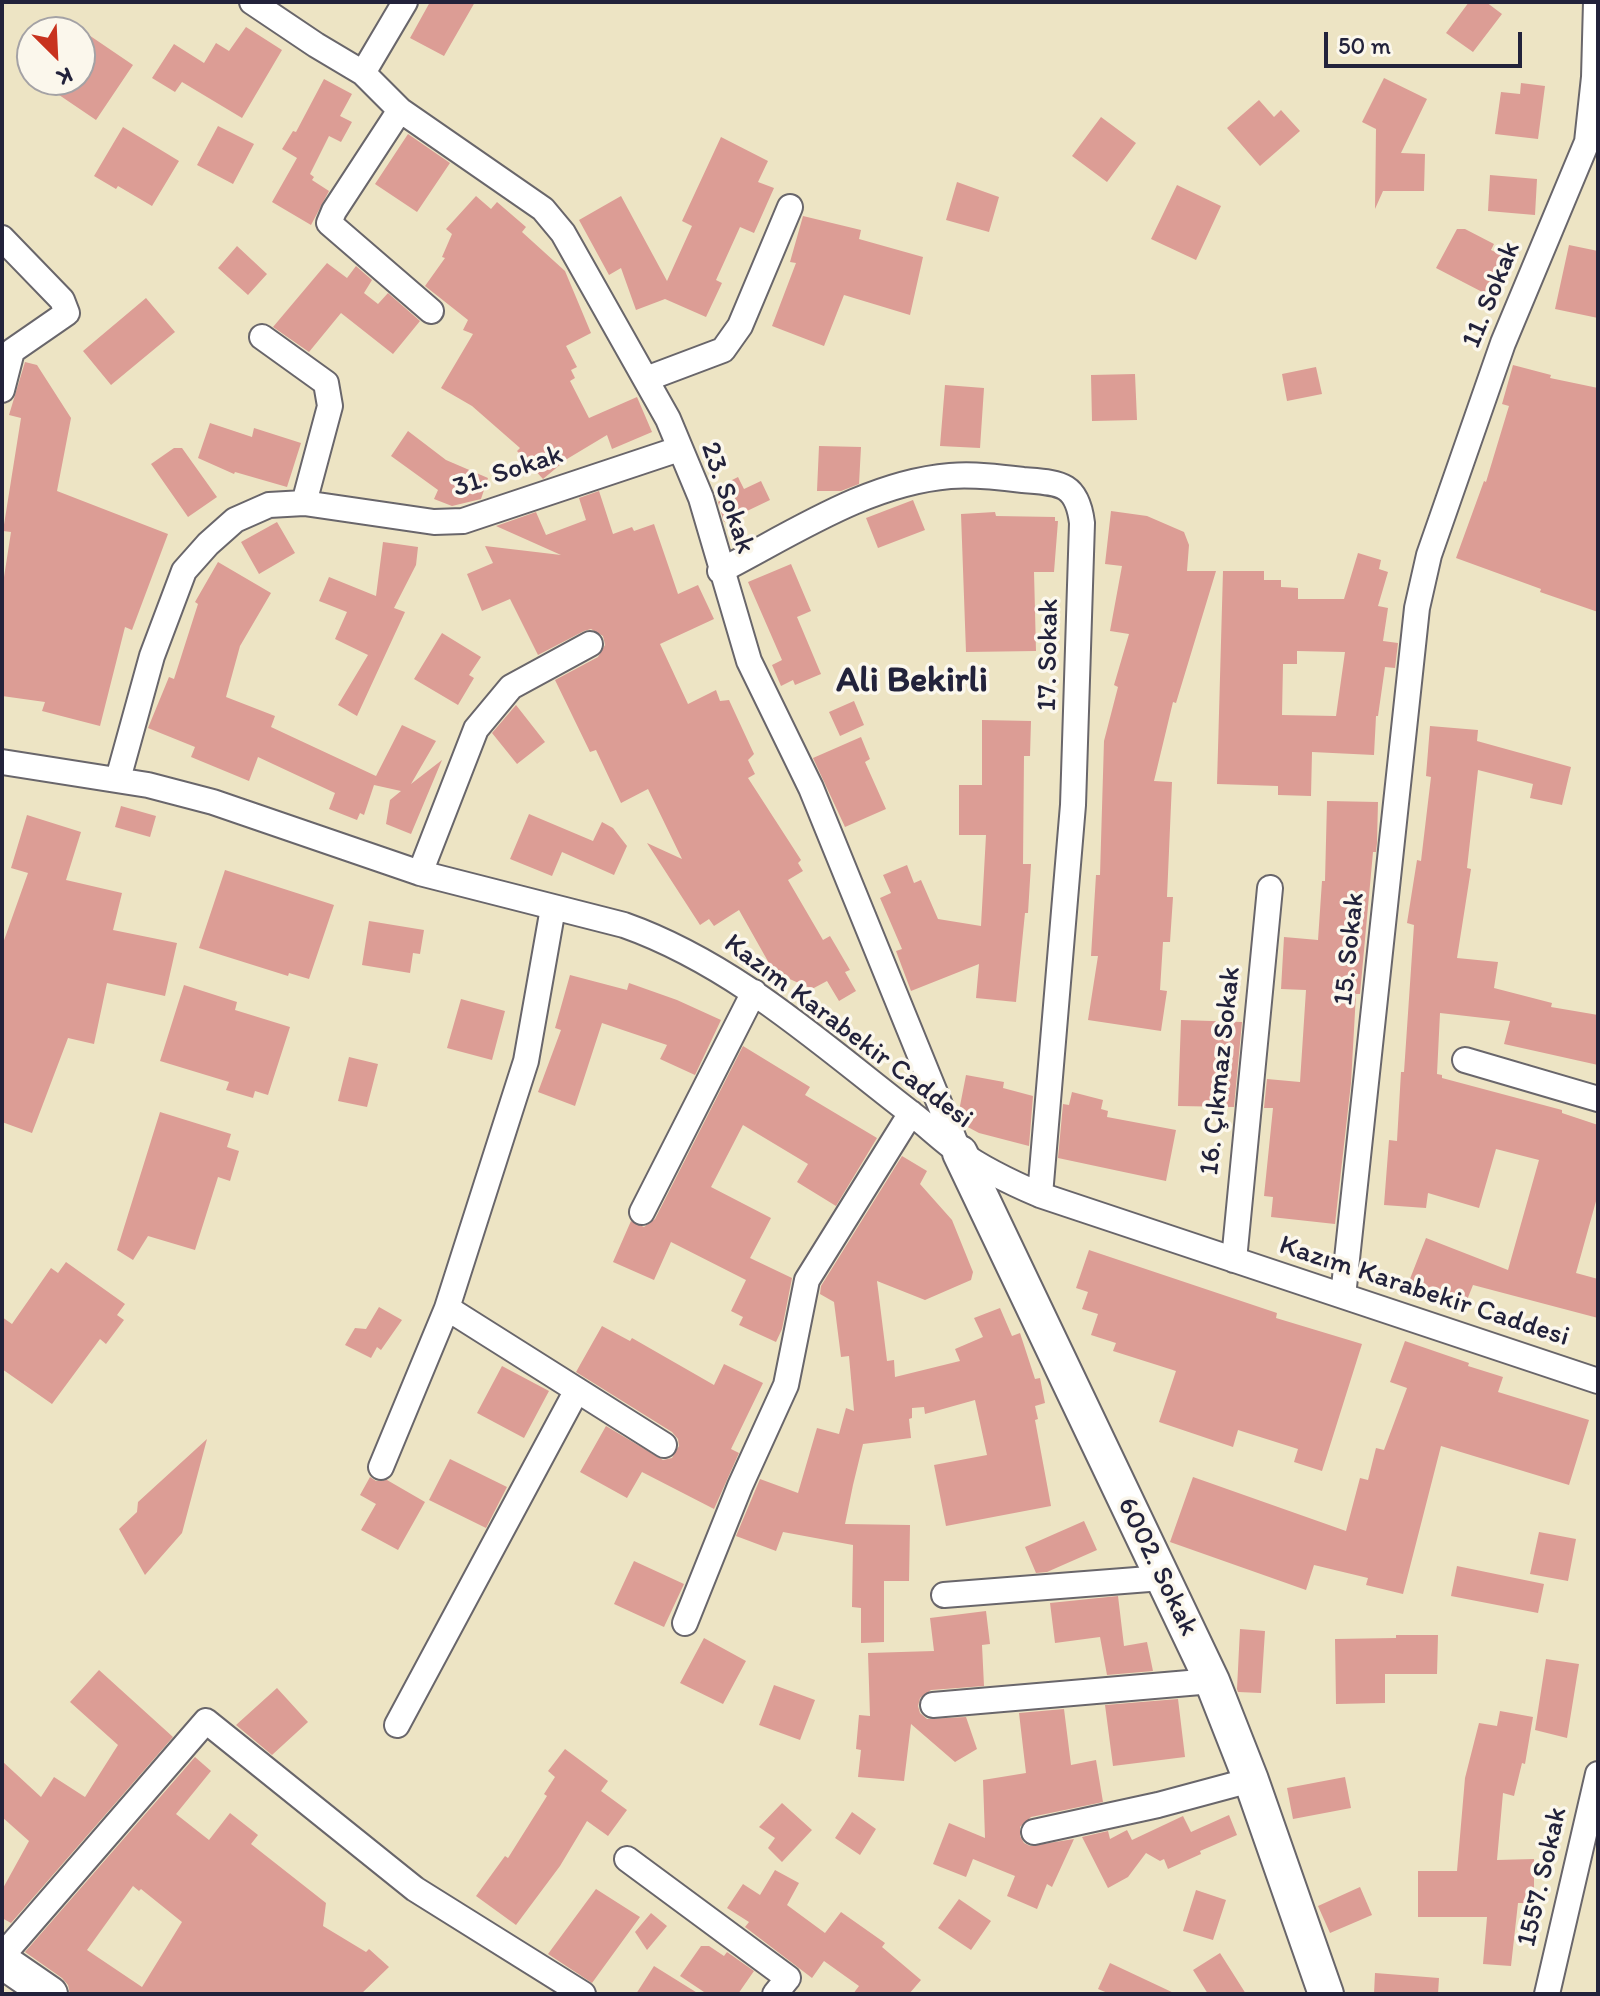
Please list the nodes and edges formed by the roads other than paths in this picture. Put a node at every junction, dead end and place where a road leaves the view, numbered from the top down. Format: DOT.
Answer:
graph roads {
  1 [pos="252,2"];
  2 [pos="405,2"];
  3 [pos="1596,2"];
  4 [pos="363,73"];
  5 [pos="400,110"];
  6 [pos="790,207"];
  7 [pos="2,238"];
  8 [pos="431,311"];
  9 [pos="262,337"];
  10 [pos="646,379"];
  11 [pos="2,390"];
  12 [pos="679,449"];
  13 [pos="304,503"];
  14 [pos="720,571"];
  15 [pos="1417,608"];
  16 [pos="590,644"];
  17 [pos="2,762"];
  18 [pos="118,779"];
  19 [pos="420,873"];
  20 [pos="1270,888"];
  21 [pos="553,908"];
  22 [pos="754,992"];
  23 [pos="1465,1060"];
  24 [pos="1598,1099"];
  25 [pos="911,1113"];
  26 [pos="960,1153"];
  27 [pos="1040,1195"];
  28 [pos="642,1212"];
  29 [pos="1234,1260"];
  30 [pos="1343,1296"];
  31 [pos="447,1308"];
  32 [pos="1598,1381"];
  33 [pos="577,1390"];
  34 [pos="664,1445"];
  35 [pos="381,1467"];
  36 [pos="1162,1578"];
  37 [pos="944,1595"];
  38 [pos="685,1623"];
  39 [pos="1212,1681"];
  40 [pos="933,1705"];
  41 [pos="397,1725"];
  42 [pos="1598,1774"];
  43 [pos="1251,1780"];
  44 [pos="1034,1832"];
  45 [pos="627,1859"];
  46 [pos="2,1958"];
  47 [pos="50,1994"];
  48 [pos="583,1994"];
  49 [pos="775,1994"];
  50 [pos="1326,1994"];
  51 [pos="1547,1994"];
  1 -- 4 [label="street, 23. Sokak"];
  2 -- 4 [label="street"];
  3 -- 15 [label="street, 11. Sokak"];
  4 -- 5 [label="street, 23. Sokak"];
  5 -- 8 [label="street"];
  5 -- 10 [label="street, 23. Sokak"];
  6 -- 10 [label="street"];
  7 -- 11 [label="street"];
  9 -- 13 [label="street"];
  10 -- 12 [label="street, 23. Sokak"];
  12 -- 13 [label="street, 31. Sokak"];
  12 -- 14 [label="street, 23. Sokak"];
  13 -- 18 [label="street, 31. Sokak"];
  14 -- 26 [label="street, 23. Sokak"];
  14 -- 27 [label="street, 17. Sokak"];
  15 -- 30 [label="street, 15. Sokak"];
  16 -- 19 [label="street"];
  17 -- 18 [label="street, Kazım Karabekir Caddesi"];
  18 -- 19 [label="street, Kazım Karabekir Caddesi"];
  19 -- 21 [label="street, Kazım Karabekir Caddesi"];
  20 -- 29 [label="street, 16. Çıkmaz Sokak"];
  21 -- 22 [label="street, Kazım Karabekir Caddesi"];
  21 -- 31 [label="street"];
  22 -- 25 [label="street, Kazım Karabekir Caddesi"];
  22 -- 28 [label="street"];
  23 -- 24 [label="street"];
  25 -- 26 [label="street, Kazım Karabekir Caddesi"];
  25 -- 38 [label="street"];
  26 -- 27 [label="street, Kazım Karabekir Caddesi"];
  26 -- 36 [label="street, 6002. Sokak"];
  27 -- 29 [label="street, Kazım Karabekir Caddesi"];
  29 -- 30 [label="street, Kazım Karabekir Caddesi"];
  30 -- 32 [label="street, Kazım Karabekir Caddesi"];
  31 -- 33 [label="street"];
  31 -- 35 [label="street"];
  33 -- 34 [label="street"];
  33 -- 41 [label="street"];
  36 -- 37 [label="street"];
  36 -- 39 [label="street, 6002. Sokak"];
  39 -- 40 [label="street"];
  39 -- 43 [label="street, 6002. Sokak"];
  42 -- 51 [label="street, 1557. Sokak"];
  43 -- 44 [label="street"];
  43 -- 50 [label="street, 6002. Sokak"];
  45 -- 49 [label="street"];
  46 -- 47 [label="street"];
  46 -- 48 [label="street"];
}
